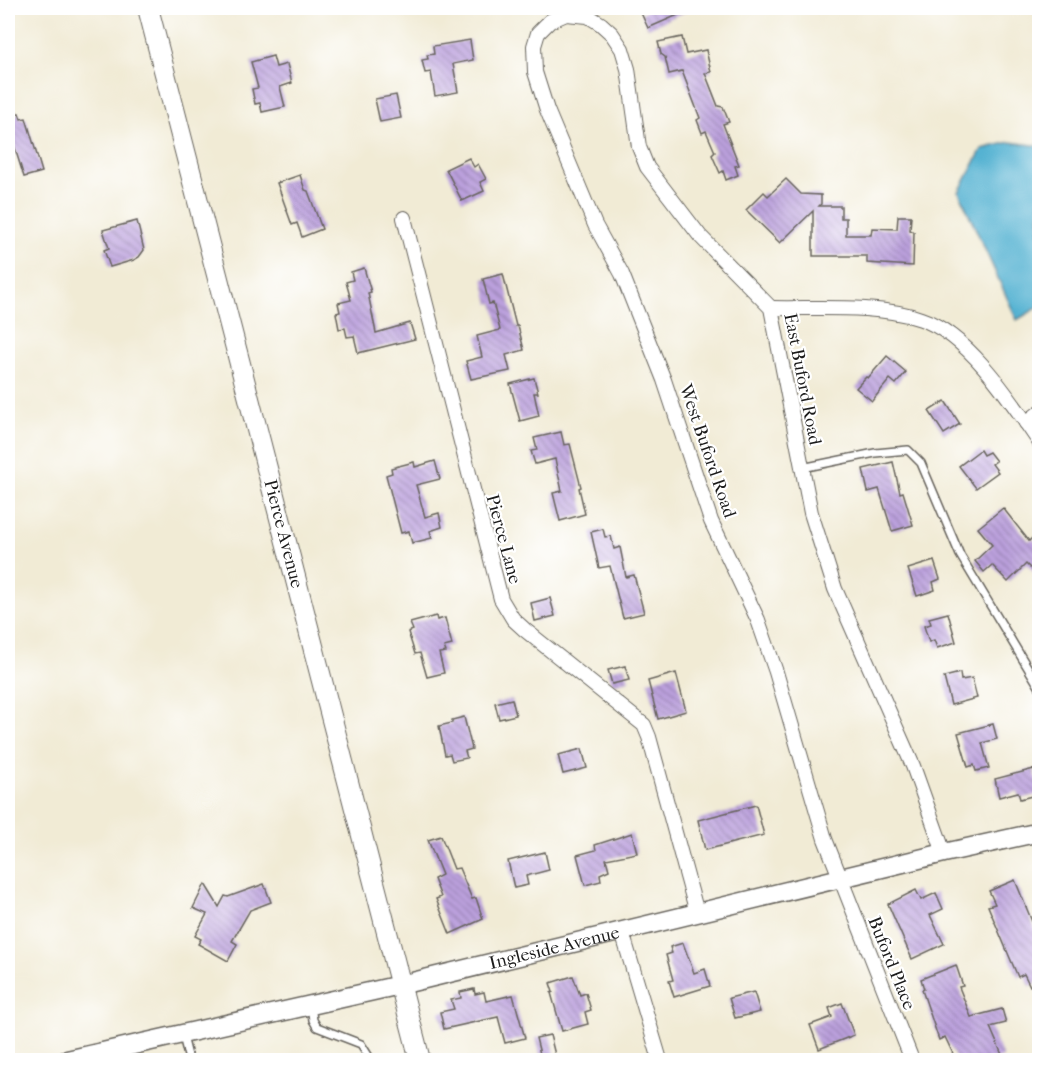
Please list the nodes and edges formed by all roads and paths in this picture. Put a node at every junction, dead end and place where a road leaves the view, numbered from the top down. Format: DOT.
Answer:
graph roads {
  1 [pos="148,8"];
  2 [pos="536,41"];
  3 [pos="404,218"];
  4 [pos="771,308"];
  5 [pos="1040,412"];
  6 [pos="1026,423"];
  7 [pos="1040,443"];
  8 [pos="802,468"];
  9 [pos="1040,688"];
  10 [pos="1040,832"];
  11 [pos="944,853"];
  12 [pos="839,878"];
  13 [pos="697,912"];
  14 [pos="622,932"];
  15 [pos="400,985"];
  16 [pos="311,1004"];
  17 [pos="182,1034"];
  18 [pos="67,1060"];
  19 [pos="189,1060"];
  20 [pos="371,1060"];
  21 [pos="420,1060"];
  22 [pos="660,1060"];
  23 [pos="912,1060"];
  1 -- 15 [label="main road, Pierce Avenue"];
  2 -- 4 [label="street, East Buford Road"];
  2 -- 12 [label="street, West Buford Road"];
  3 -- 13 [label="street, Pierce Lane"];
  4 -- 6 [label="street"];
  4 -- 8 [label="street, East Buford Road"];
  5 -- 6 [label="street"];
  6 -- 7 [label="street"];
  8 -- 9 [label="lane"];
  8 -- 11 [label="street, East Buford Road"];
  10 -- 11 [label="street, Ingleside Avenue"];
  11 -- 12 [label="street, Ingleside Avenue"];
  12 -- 13 [label="street, Ingleside Avenue"];
  12 -- 23 [label="street, Buford Place"];
  13 -- 14 [label="street, Ingleside Avenue"];
  14 -- 15 [label="street, Ingleside Avenue"];
  14 -- 22 [label="street"];
  15 -- 16 [label="street, Ingleside Avenue"];
  15 -- 21 [label="main road, Pierce Avenue"];
  16 -- 17 [label="street, Ingleside Avenue"];
  16 -- 20 [label="lane"];
  17 -- 18 [label="street, Ingleside Avenue"];
  17 -- 19 [label="lane"];
}
